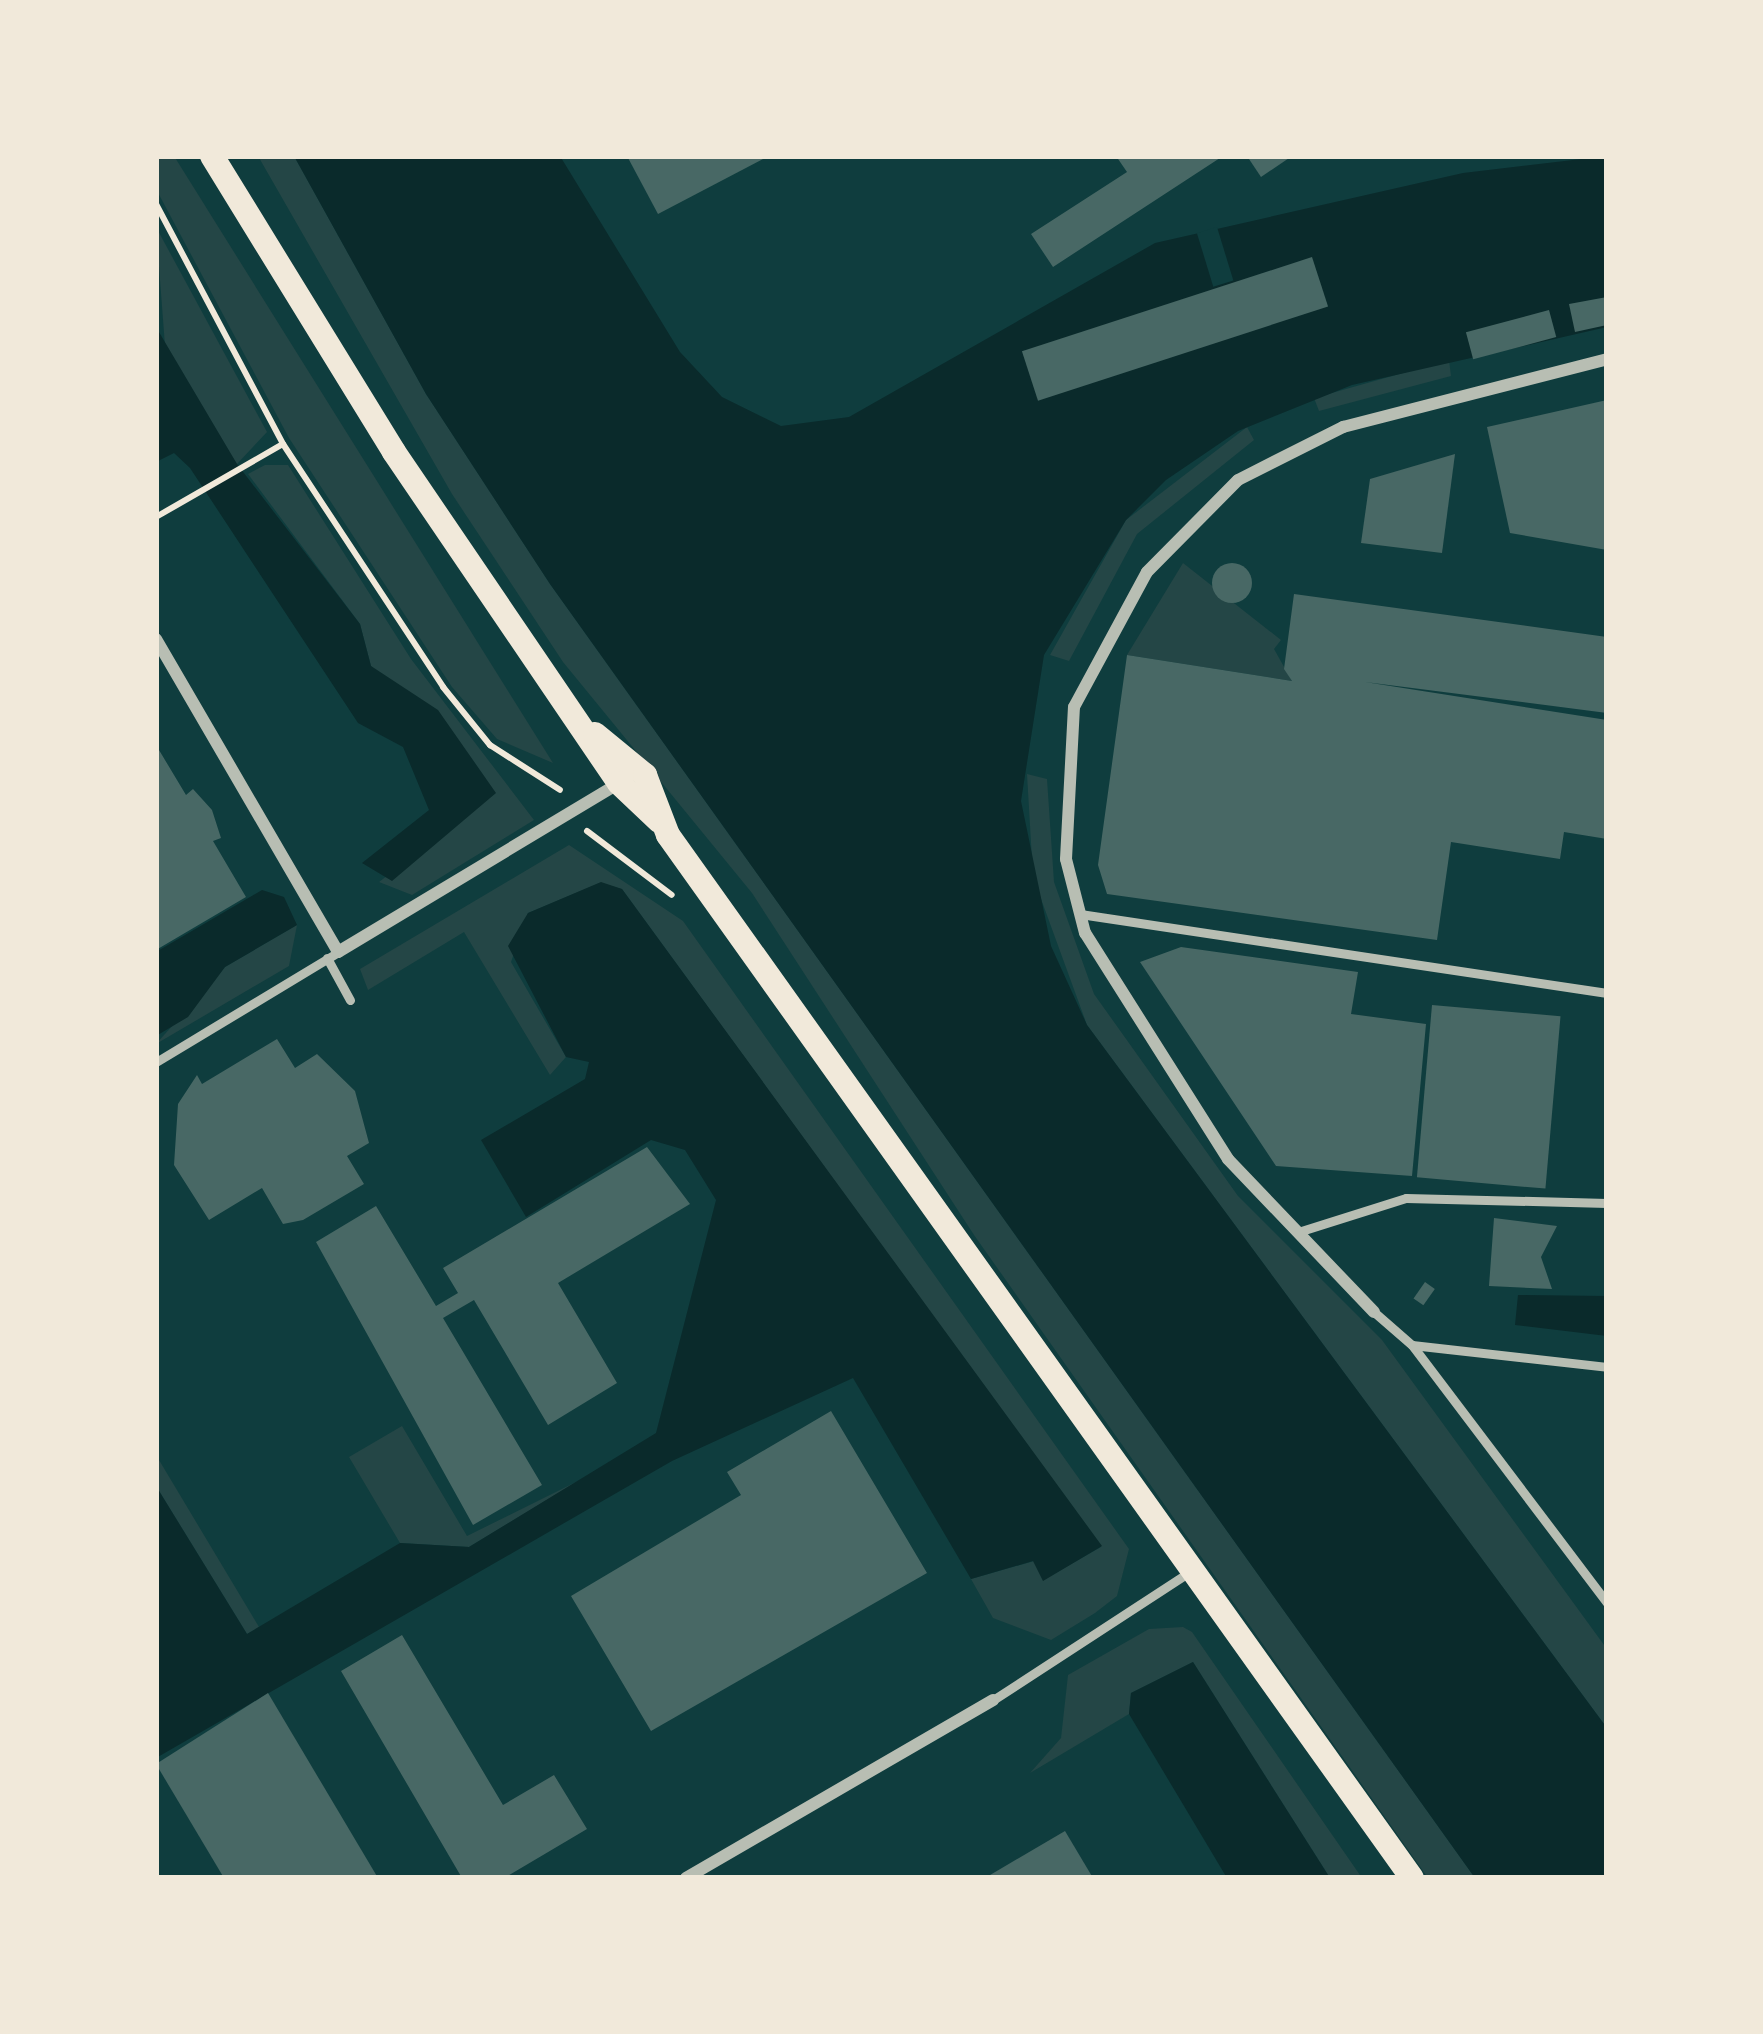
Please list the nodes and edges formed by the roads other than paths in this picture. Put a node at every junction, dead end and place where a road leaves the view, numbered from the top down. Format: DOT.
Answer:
graph roads {
  1 [pos="212,156"];
  2 [pos="1607,359"];
  3 [pos="156,639"];
  4 [pos="595,734"];
  5 [pos="619,783"];
  6 [pos="650,795"];
  7 [pos="658,821"];
  8 [pos="1080,914"];
  9 [pos="333,955"];
  10 [pos="1607,993"];
  11 [pos="350,1000"];
  12 [pos="156,1062"];
  13 [pos="1605,1203"];
  14 [pos="1298,1232"];
  15 [pos="1374,1312"];
  16 [pos="1412,1346"];
  17 [pos="1607,1366"];
  18 [pos="1196,1568"];
  19 [pos="1607,1603"];
  20 [pos="993,1700"];
  21 [pos="686,1878"];
  22 [pos="1412,1878"];
  1 -- 4 [label="main road"];
  2 -- 8 [label="street"];
  3 -- 9 [label="street"];
  4 -- 5 [label="main road"];
  4 -- 6 [label="main road"];
  5 -- 6 [label="street"];
  5 -- 7 [label="main road"];
  5 -- 9 [label="street"];
  6 -- 7 [label="main road"];
  7 -- 18 [label="main road"];
  8 -- 10 [label="lane"];
  8 -- 14 [label="street"];
  9 -- 11 [label="lane"];
  9 -- 12 [label="lane"];
  13 -- 14 [label="lane"];
  14 -- 15 [label="street"];
  15 -- 16 [label="lane"];
  16 -- 17 [label="lane"];
  16 -- 19 [label="lane"];
  18 -- 20 [label="lane"];
  18 -- 22 [label="main road"];
  20 -- 21 [label="street"];
}
